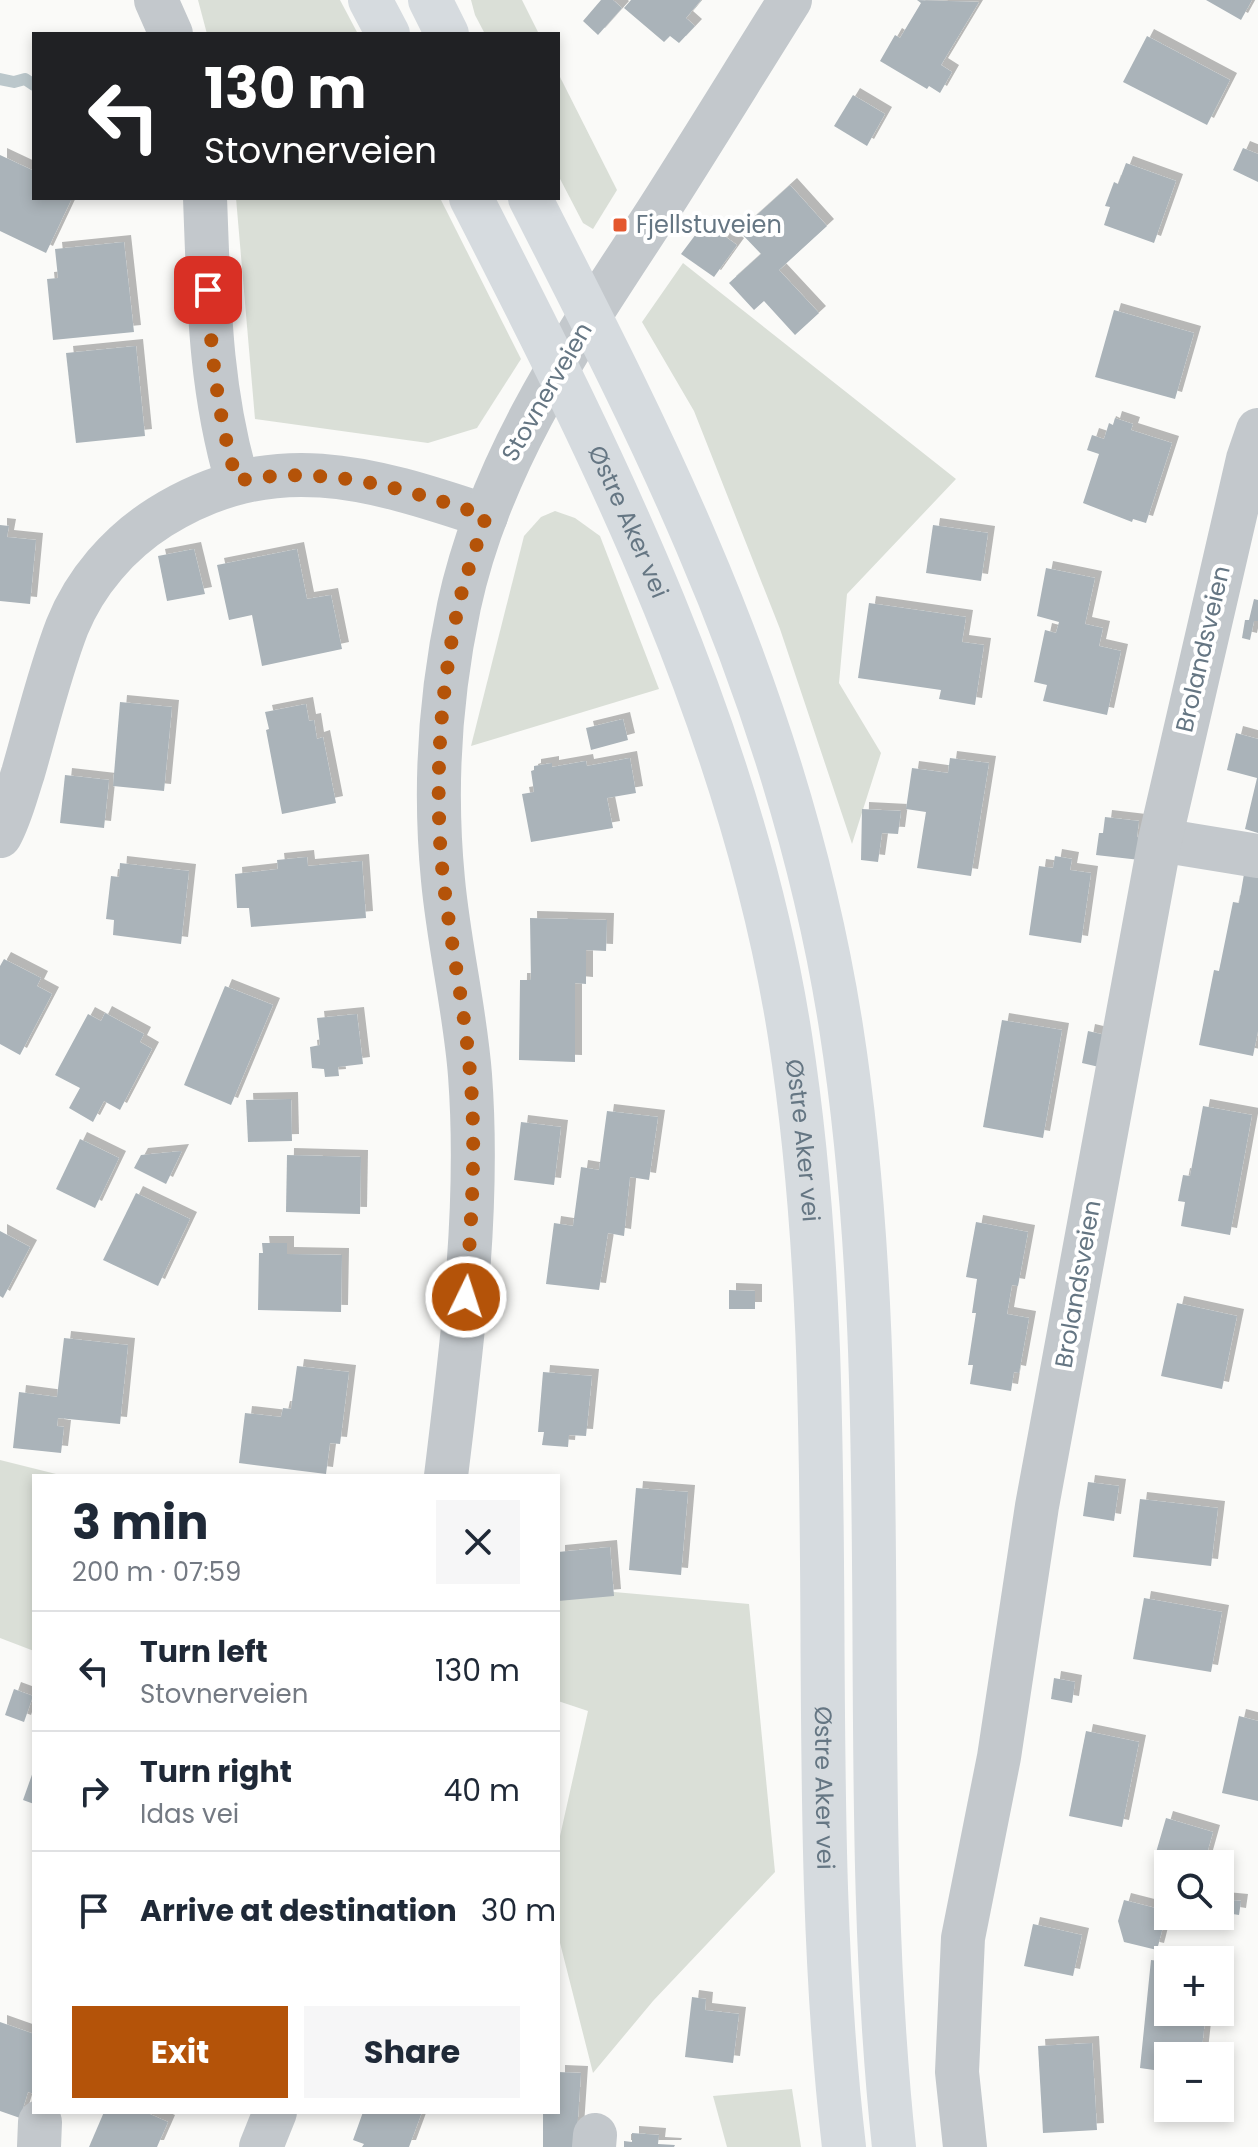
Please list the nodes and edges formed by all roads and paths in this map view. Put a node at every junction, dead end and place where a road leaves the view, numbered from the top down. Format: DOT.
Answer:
graph roads {
  1 [pos="156,0"];
  2 [pos="370,0"];
  3 [pos="430,0"];
  4 [pos="790,0"];
  5 [pos="170,32"];
  6 [pos="387,32"];
  7 [pos="446,32"];
  8 [pos="205,200"];
  9 [pos="472,200"];
  10 [pos="531,200"];
  11 [pos="1258,430"];
  12 [pos="237,481"];
  13 [pos="486,516"];
  14 [pos="0,836"];
  15 [pos="1160,840"];
  16 [pos="1258,856"];
  17 [pos="446,1474"];
  18 [pos="274,2114"];
  19 [pos="261,2147"];
  20 [pos="844,2147"];
  21 [pos="894,2147"];
  22 [pos="965,2147"];
  1 -- 5 [label="street"];
  2 -- 6 [label="highway"];
  3 -- 7 [label="highway"];
  4 -- 13 [label="street, Stovnerveien"];
  8 -- 12 [label="street"];
  9 -- 20 [label="highway, Østre Aker vei"];
  10 -- 21 [label="highway, Østre Aker vei"];
  11 -- 15 [label="street, Brolandsveien"];
  12 -- 13 [label="street"];
  12 -- 14 [label="street"];
  13 -- 17 [label="street"];
  15 -- 16 [label="street"];
  15 -- 22 [label="street, Brolandsveien"];
  18 -- 19 [label="street"];
}
